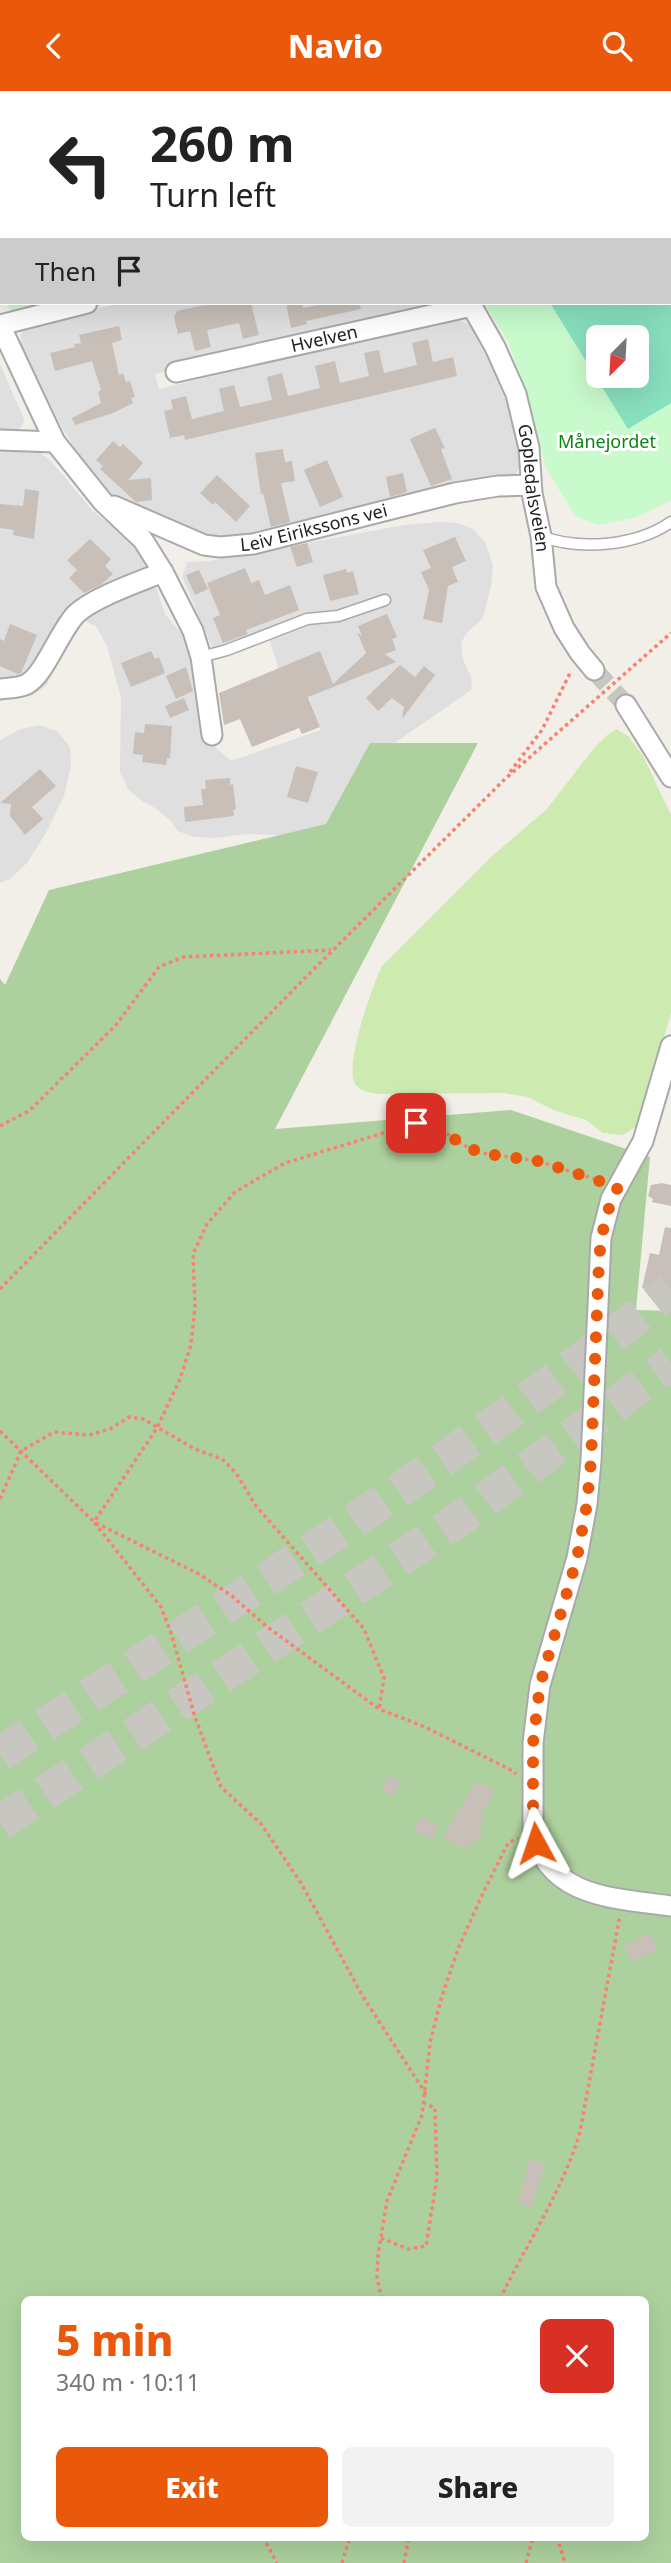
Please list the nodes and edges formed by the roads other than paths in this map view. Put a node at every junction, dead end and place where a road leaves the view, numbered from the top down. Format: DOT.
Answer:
graph roads {
  1 [pos="79,305"];
  2 [pos="467,305"];
  3 [pos="472,305"];
  4 [pos="0,325"];
  5 [pos="176,372"];
  6 [pos="0,440"];
  7 [pos="55,442"];
  8 [pos="531,485"];
  9 [pos="103,502"];
  10 [pos="671,522"];
  11 [pos="541,536"];
  12 [pos="163,572"];
  13 [pos="384,600"];
  14 [pos="201,657"];
  15 [pos="594,670"];
  16 [pos="0,689"];
  17 [pos="626,705"];
  18 [pos="212,735"];
  19 [pos="671,777"];
  20 [pos="671,1046"];
  21 [pos="671,1906"];
  1 -- 4 [label="street"];
  2 -- 5 [label="street, Hvelven"];
  3 -- 8 [label="street, Gopledalsveien"];
  4 -- 7 [label="street, Leiv Eirikssons vei"];
  6 -- 7 [label="street"];
  7 -- 9 [label="street, Leiv Eirikssons vei"];
  8 -- 9 [label="street, Leiv Eirikssons vei"];
  8 -- 11 [label="street, Gopledalsveien"];
  9 -- 12 [label="street, Leiv Eirikssons vei"];
  10 -- 11 [label="lane"];
  11 -- 15 [label="street, Gopledalsveien"];
  12 -- 14 [label="street, Leiv Eirikssons vei"];
  12 -- 16 [label="street"];
  13 -- 14 [label="lane"];
  14 -- 18 [label="street, Leiv Eirikssons vei"];
  17 -- 19 [label="street"];
  20 -- 21 [label="street"];
}
